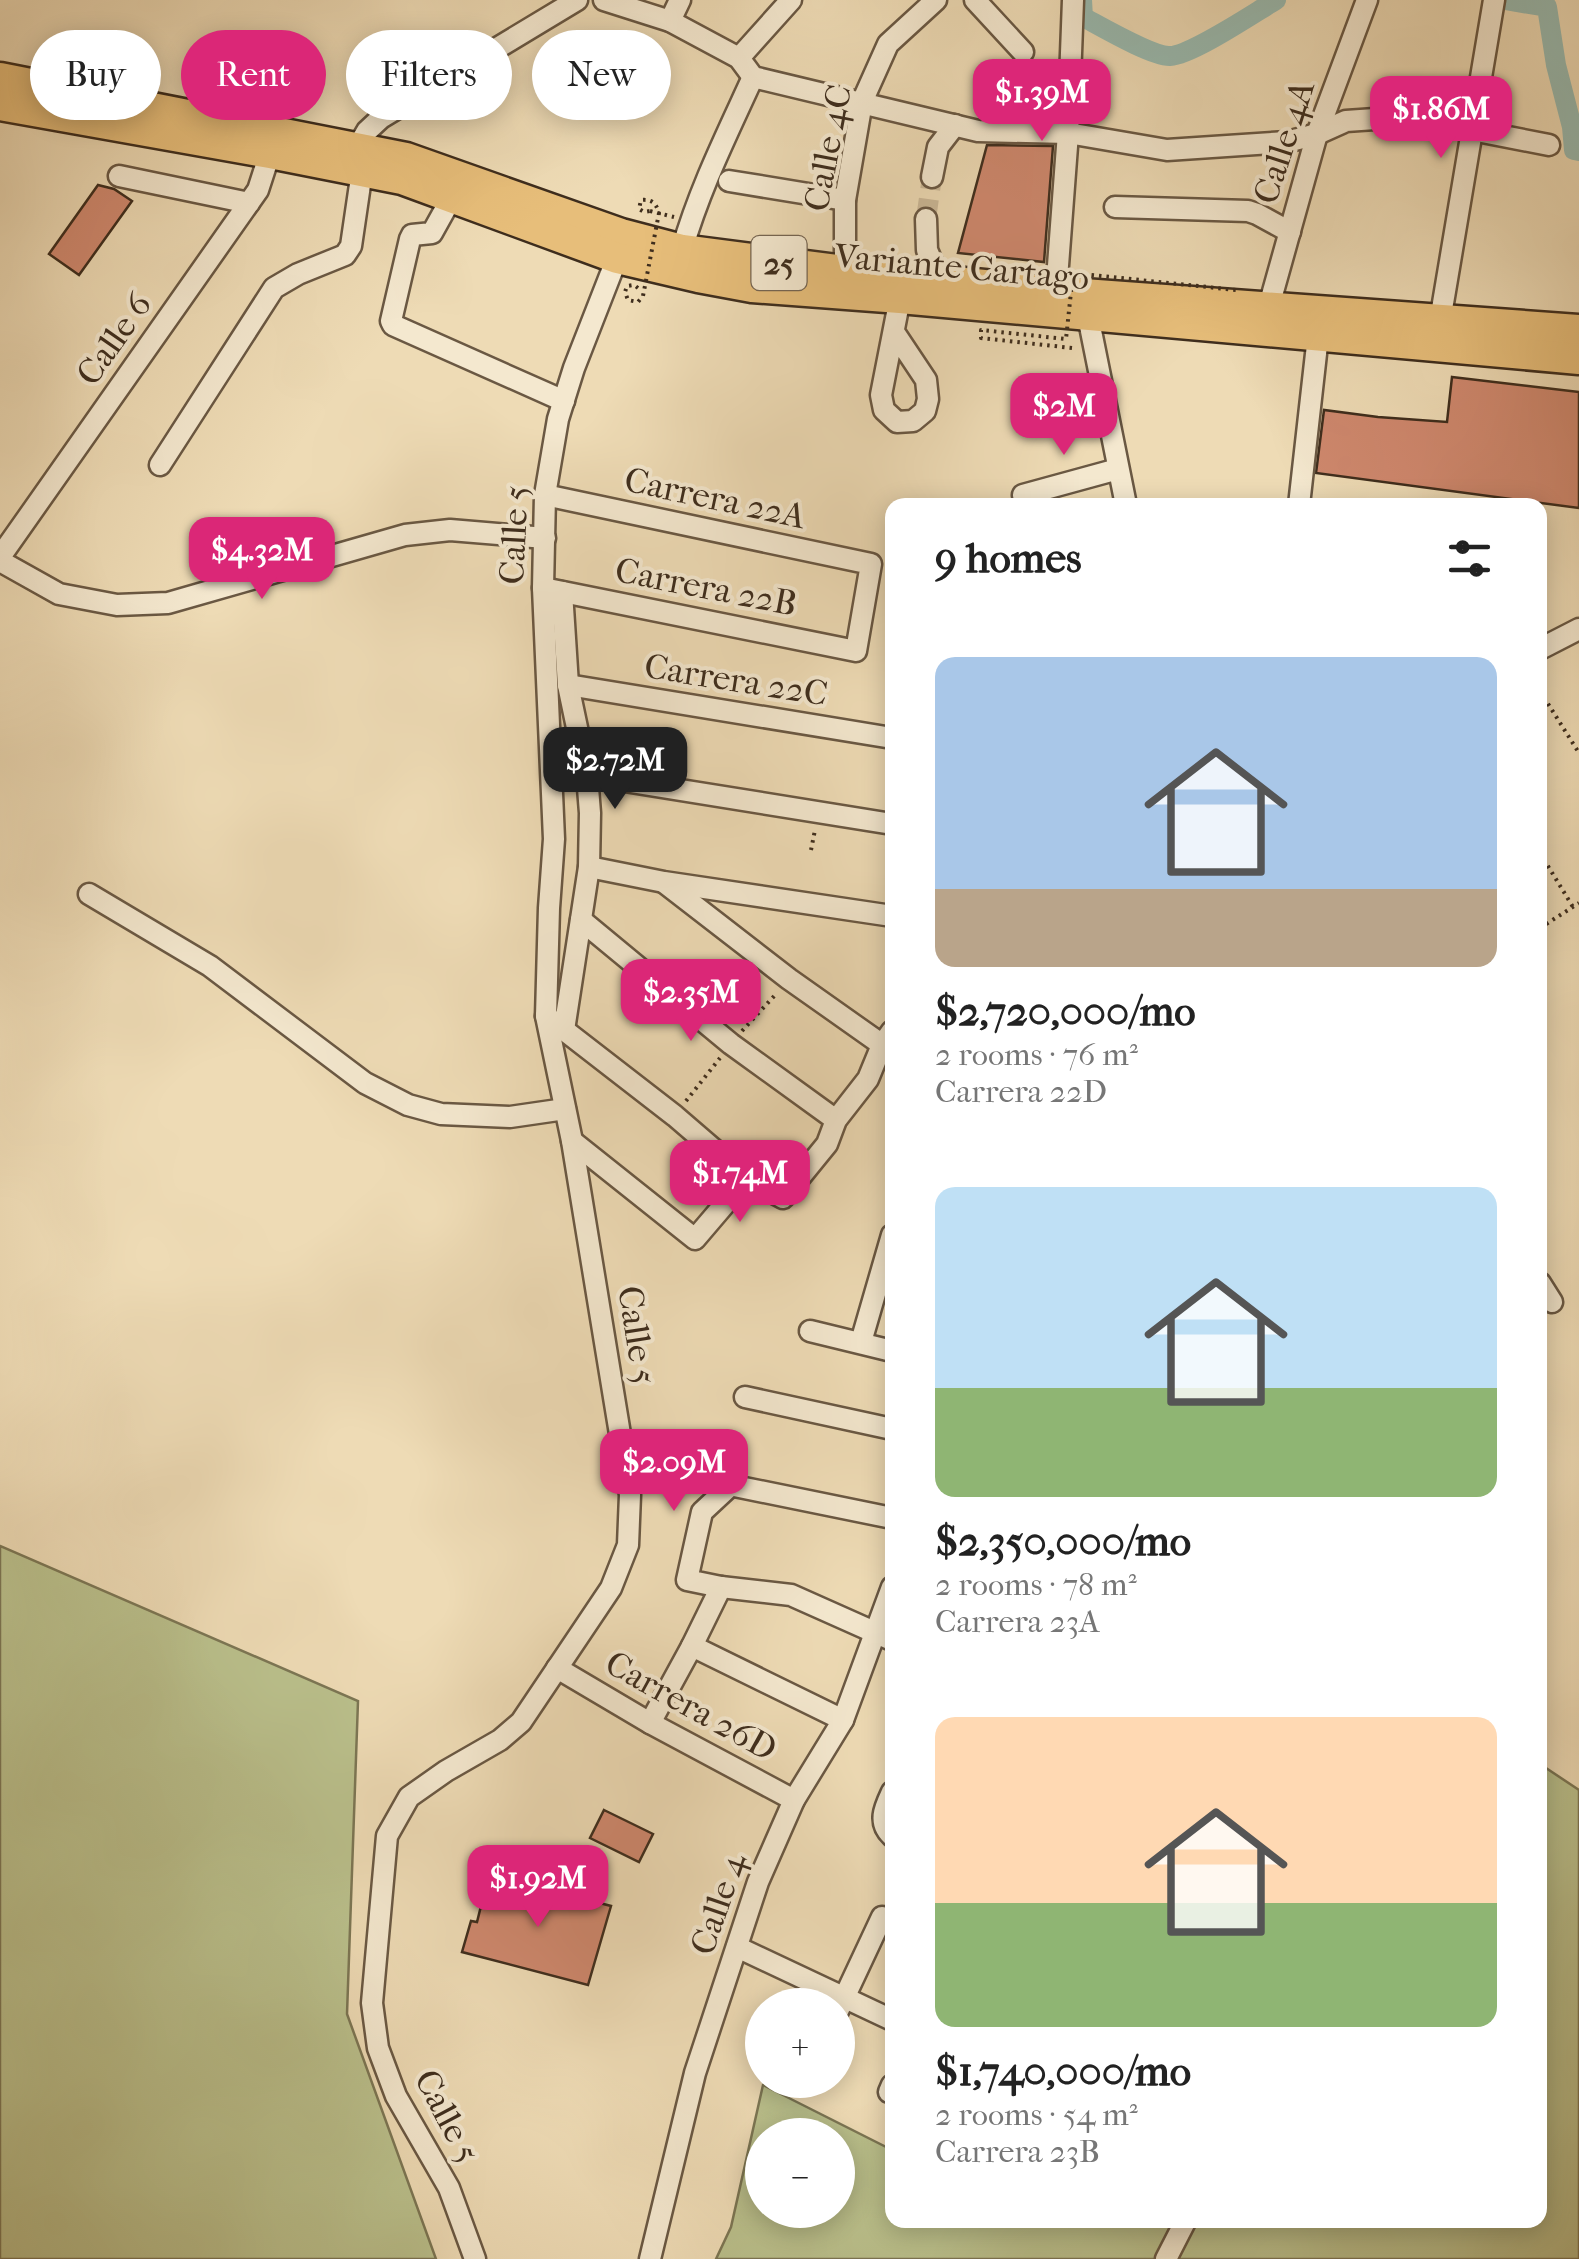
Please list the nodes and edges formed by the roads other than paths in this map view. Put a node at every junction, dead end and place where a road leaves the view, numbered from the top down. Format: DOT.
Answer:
graph roads {
  1 [pos="577,0"];
  2 [pos="604,0"];
  3 [pos="680,0"];
  4 [pos="792,0"];
  5 [pos="936,0"];
  6 [pos="975,0"];
  7 [pos="1073,0"];
  8 [pos="1367,0"];
  9 [pos="1493,5"];
  10 [pos="670,21"];
  11 [pos="1023,52"];
  12 [pos="739,58"];
  13 [pos="753,77"];
  14 [pos="1,85"];
  15 [pos="862,102"];
  16 [pos="955,125"];
  17 [pos="1472,130"];
  18 [pos="1068,133"];
  19 [pos="1317,134"];
  20 [pos="1549,145"];
  21 [pos="270,152"];
  22 [pos="360,160"];
  23 [pos="119,176"];
  24 [pos="932,176"];
  25 [pos="729,181"];
  26 [pos="452,197"];
  27 [pos="845,200"];
  28 [pos="250,203"];
  29 [pos="1115,207"];
  30 [pos="926,218"];
  31 [pos="1290,232"];
  32 [pos="686,235"];
  33 [pos="617,258"];
  34 [pos="844,271"];
  35 [pos="940,280"];
  36 [pos="1056,292"];
  37 [pos="900,298"];
  38 [pos="1269,306"];
  39 [pos="1088,316"];
  40 [pos="1440,321"];
  41 [pos="1579,330"];
  42 [pos="894,332"];
  43 [pos="1318,336"];
  44 [pos="1579,359"];
  45 [pos="564,401"];
  46 [pos="160,466"];
  47 [pos="1118,469"];
  48 [pos="546,495"];
  49 [pos="1022,495"];
  50 [pos="1124,498"];
  51 [pos="1300,498"];
  52 [pos="545,538"];
  53 [pos="0,559"];
  54 [pos="552,590"];
  55 [pos="1579,630"];
  56 [pos="1547,646"];
  57 [pos="856,650"];
  58 [pos="568,685"];
  59 [pos="885,737"];
  60 [pos="588,775"];
  61 [pos="885,823"];
  62 [pos="589,867"];
  63 [pos="664,882"];
  64 [pos="89,894"];
  65 [pos="885,915"];
  66 [pos="582,920"];
  67 [pos="546,1016"];
  68 [pos="564,1030"];
  69 [pos="885,1039"];
  70 [pos="885,1049"];
  71 [pos="564,1109"];
  72 [pos="836,1120"];
  73 [pos="572,1141"];
  74 [pos="747,1178"];
  75 [pos="885,1259"];
  76 [pos="1547,1294"];
  77 [pos="1552,1302"];
  78 [pos="810,1331"];
  79 [pos="861,1342"];
  80 [pos="885,1349"];
  81 [pos="745,1397"];
  82 [pos="885,1427"];
  83 [pos="716,1444"];
  84 [pos="721,1483"];
  85 [pos="885,1517"];
  86 [pos="721,1588"];
  87 [pos="885,1636"];
  88 [pos="692,1646"];
  89 [pos="557,1668"];
  90 [pos="843,1720"];
  91 [pos="650,1723"];
  92 [pos="794,1800"];
  93 [pos="882,1917"];
  94 [pos="737,1947"];
  95 [pos="811,1988"];
  96 [pos="848,1988"];
  97 [pos="855,2009"];
  98 [pos="885,2018"];
  99 [pos="1182,2228"];
  100 [pos="475,2259"];
  101 [pos="650,2259"];
  102 [pos="1166,2259"];
  1 -- 22 [label="street"];
  2 -- 10 [label="street"];
  3 -- 10 [label="street"];
  4 -- 12 [label="street"];
  5 -- 15 [label="street, Calle 4C"];
  6 -- 11 [label="street"];
  7 -- 18 [label="street"];
  8 -- 19 [label="street, Calle 4A"];
  9 -- 17 [label="street"];
  10 -- 12 [label="street"];
  12 -- 13 [label="street"];
  13 -- 15 [label="street"];
  13 -- 32 [label="street"];
  14 -- 21 [label="highway, Variante Cartago / 25"];
  14 -- 22 [label="highway, Variante Cartago / 25"];
  15 -- 16 [label="street"];
  15 -- 27 [label="street, Calle 4C"];
  16 -- 18 [label="street"];
  16 -- 24 [label="street"];
  17 -- 19 [label="street"];
  17 -- 20 [label="street"];
  17 -- 40 [label="street"];
  18 -- 19 [label="street"];
  18 -- 36 [label="street"];
  19 -- 31 [label="street, Calle 4A"];
  21 -- 22 [label="highway, Variante Cartago / 25"];
  21 -- 28 [label="street, Calle 6"];
  22 -- 26 [label="highway, Variante Cartago / 25"];
  22 -- 32 [label="highway, Variante Cartago / 25"];
  22 -- 46 [label="street"];
  23 -- 28 [label="street"];
  25 -- 27 [label="street"];
  26 -- 33 [label="highway, Variante Cartago / 25"];
  26 -- 45 [label="street"];
  27 -- 34 [label="street, Calle 4C"];
  28 -- 53 [label="street, Calle 6"];
  29 -- 31 [label="street"];
  30 -- 35 [label="street"];
  31 -- 38 [label="street, Calle 4A"];
  32 -- 34 [label="highway, Variante Cartago / 25"];
  33 -- 37 [label="highway, Variante Cartago / 25"];
  33 -- 45 [label="street, Calle 5"];
  34 -- 35 [label="highway, Variante Cartago / 25"];
  35 -- 36 [label="highway, Variante Cartago / 25"];
  36 -- 38 [label="highway, Variante Cartago / 25"];
  37 -- 39 [label="highway, Variante Cartago / 25"];
  37 -- 42 [label="street"];
  38 -- 40 [label="highway, Variante Cartago / 25"];
  39 -- 43 [label="highway, Variante Cartago / 25"];
  39 -- 47 [label="street"];
  40 -- 41 [label="highway, Variante Cartago / 25"];
  43 -- 44 [label="highway, Variante Cartago / 25"];
  43 -- 51 [label="street"];
  45 -- 48 [label="street, Calle 5"];
  47 -- 49 [label="street"];
  47 -- 50 [label="street"];
  48 -- 52 [label="street, Calle 5"];
  48 -- 57 [label="street, Carrera 22A"];
  52 -- 53 [label="street"];
  52 -- 54 [label="street, Calle 5"];
  54 -- 57 [label="street, Carrera 22B"];
  54 -- 58 [label="street"];
  54 -- 67 [label="street, Calle 5"];
  55 -- 56 [label="street"];
  58 -- 59 [label="street, Carrera 22C"];
  58 -- 60 [label="street"];
  60 -- 61 [label="street"];
  60 -- 62 [label="street"];
  62 -- 63 [label="street"];
  62 -- 66 [label="street"];
  63 -- 65 [label="street"];
  63 -- 69 [label="street"];
  64 -- 71 [label="street"];
  66 -- 68 [label="street"];
  66 -- 72 [label="street"];
  67 -- 68 [label="street"];
  67 -- 71 [label="street, Calle 5"];
  68 -- 74 [label="street"];
  70 -- 72 [label="street"];
  71 -- 73 [label="street, Calle 5"];
  72 -- 74 [label="street"];
  73 -- 74 [label="street"];
  73 -- 89 [label="street, Calle 5"];
  75 -- 79 [label="street"];
  76 -- 77 [label="street"];
  78 -- 79 [label="street"];
  79 -- 80 [label="street"];
  81 -- 82 [label="street"];
  83 -- 84 [label="street"];
  84 -- 85 [label="street"];
  84 -- 86 [label="street"];
  86 -- 87 [label="street"];
  86 -- 88 [label="street"];
  87 -- 90 [label="street, Calle 4"];
  88 -- 90 [label="street"];
  88 -- 91 [label="street"];
  89 -- 91 [label="street, Carrera 26D"];
  89 -- 100 [label="street, Calle 5"];
  90 -- 92 [label="street, Calle 4"];
  91 -- 92 [label="street, Carrera 26D"];
  92 -- 94 [label="street, Calle 4"];
  93 -- 96 [label="street"];
  94 -- 95 [label="street"];
  94 -- 101 [label="street, Calle 4"];
  97 -- 98 [label="street"];
  99 -- 102 [label="street"];
}
